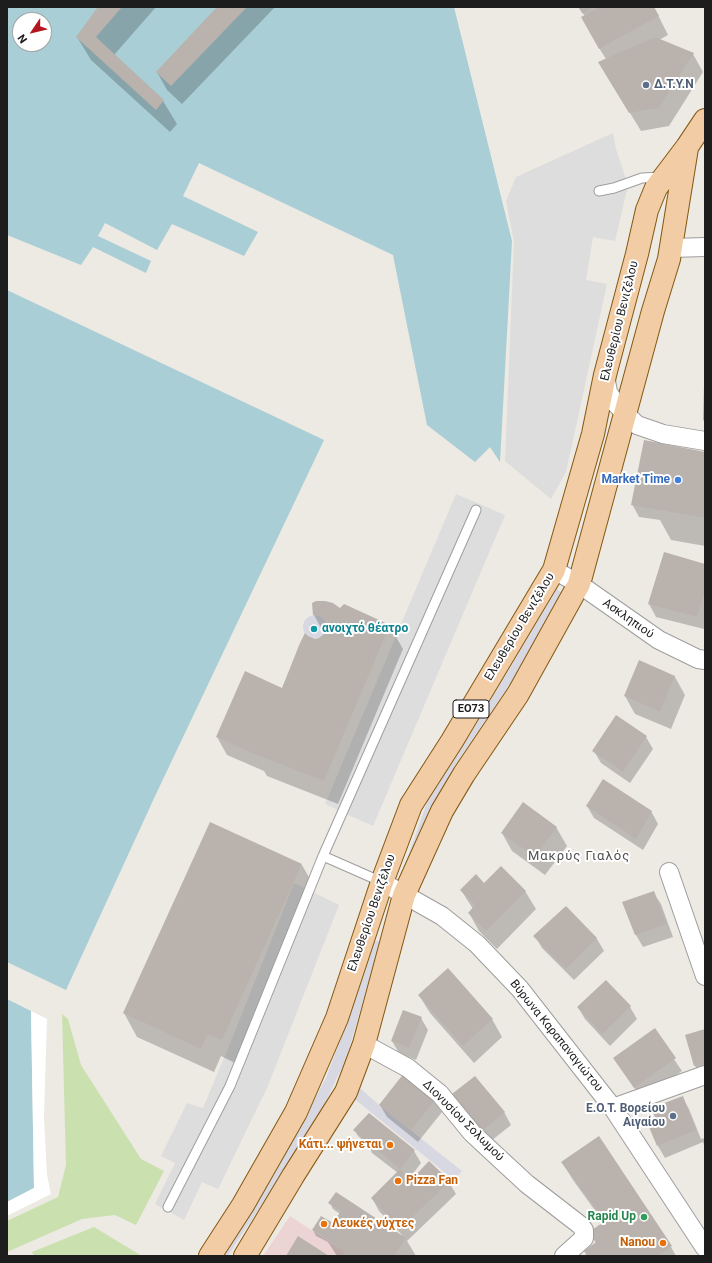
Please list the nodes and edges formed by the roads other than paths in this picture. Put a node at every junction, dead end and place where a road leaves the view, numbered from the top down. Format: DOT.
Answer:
graph roads {
  1 [pos="705,120"];
  2 [pos="687,147"];
  3 [pos="664,177"];
  4 [pos="599,191"];
  5 [pos="705,247"];
  6 [pos="672,248"];
  7 [pos="605,375"];
  8 [pos="625,414"];
  9 [pos="705,441"];
  10 [pos="476,510"];
  11 [pos="554,570"];
  12 [pos="579,584"];
  13 [pos="705,660"];
  14 [pos="322,856"];
  15 [pos="669,872"];
  16 [pos="382,882"];
  17 [pos="404,895"];
  18 [pos="705,976"];
  19 [pos="364,1044"];
  20 [pos="705,1075"];
  21 [pos="613,1108"];
  22 [pos="168,1207"];
  23 [pos="705,1248"];
  24 [pos="210,1256"];
  25 [pos="246,1256"];
  26 [pos="564,1256"];
  1 -- 2 [label="main road, Ελευθερίου Βενιζέλου / ΕΟ73"];
  2 -- 3 [label="main road, Ελευθερίου Βενιζέλου / ΕΟ73"];
  2 -- 6 [label="main road, Ελευθερίου Βενιζέλου / ΕΟ73"];
  3 -- 4 [label="lane"];
  3 -- 7 [label="main road, Ελευθερίου Βενιζέλου / ΕΟ73"];
  5 -- 6 [label="street"];
  6 -- 8 [label="main road, Ελευθερίου Βενιζέλου / ΕΟ73"];
  7 -- 8 [label="street"];
  7 -- 11 [label="main road, Ελευθερίου Βενιζέλου / ΕΟ73"];
  8 -- 9 [label="street"];
  8 -- 12 [label="main road, Ελευθερίου Βενιζέλου / ΕΟ73"];
  10 -- 14 [label="lane"];
  11 -- 12 [label="street, Ασκληπιού"];
  11 -- 16 [label="main road, Ελευθερίου Βενιζέλου / ΕΟ73"];
  12 -- 13 [label="street, Ασκληπιού"];
  12 -- 17 [label="main road, Ελευθερίου Βενιζέλου / ΕΟ73"];
  14 -- 16 [label="lane"];
  14 -- 22 [label="lane"];
  15 -- 18 [label="street"];
  16 -- 17 [label="street, Βύρωνα Καραπαναγιώτου"];
  16 -- 24 [label="main road, Ελευθερίου Βενιζέλου / ΕΟ73"];
  17 -- 19 [label="main road, Ελευθερίου Βενιζέλου / ΕΟ73"];
  17 -- 21 [label="street, Βύρωνα Καραπαναγιώτου"];
  19 -- 25 [label="main road, Ελευθερίου Βενιζέλου / ΕΟ73"];
  19 -- 26 [label="street, Διονυσίου Σολωμού"];
  20 -- 21 [label="street"];
  21 -- 23 [label="street, Βύρωνα Καραπαναγιώτου"];
}
